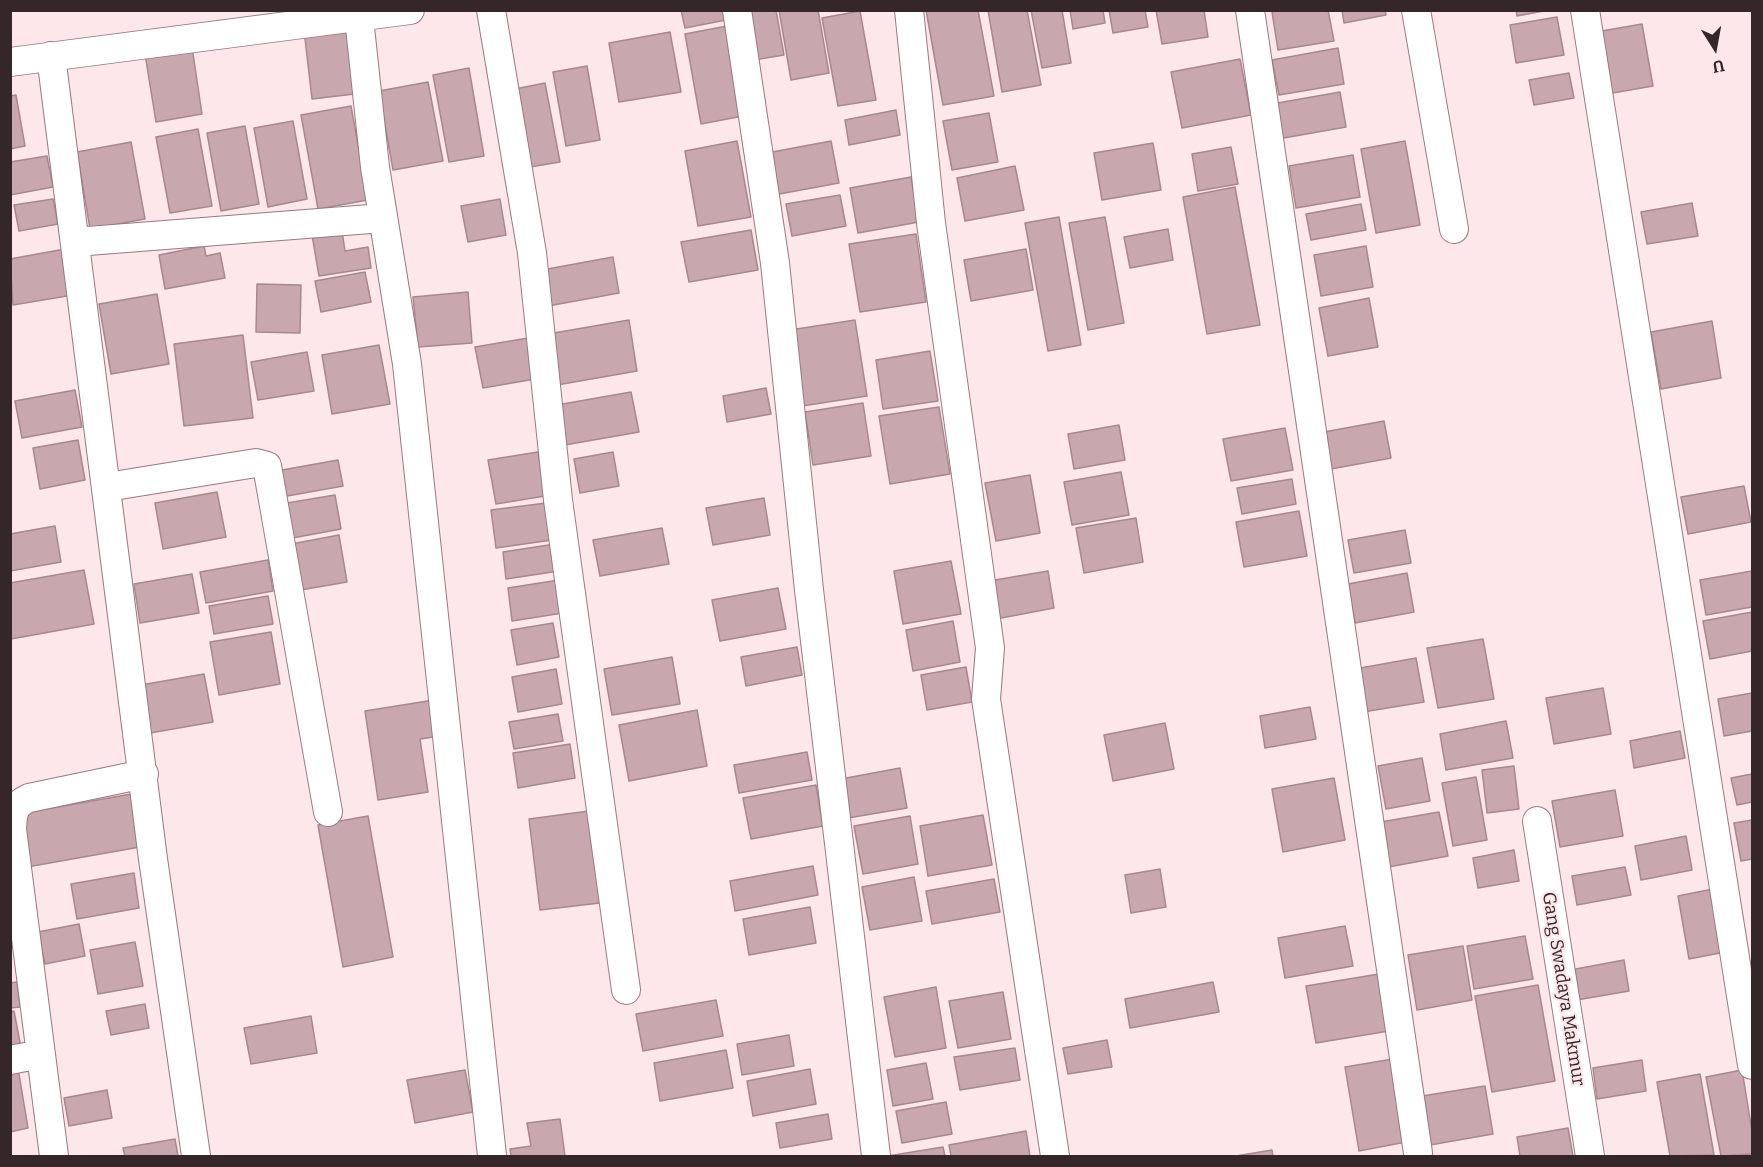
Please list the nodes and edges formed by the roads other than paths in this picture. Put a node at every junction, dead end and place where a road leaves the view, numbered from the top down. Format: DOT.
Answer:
graph roads {
  1 [pos="410,10"];
  2 [pos="490,10"];
  3 [pos="737,10"];
  4 [pos="909,10"];
  5 [pos="1250,10"];
  6 [pos="1416,10"];
  7 [pos="1585,10"];
  8 [pos="359,18"];
  9 [pos="51,56"];
  10 [pos="10,62"];
  11 [pos="383,218"];
  12 [pos="1454,229"];
  13 [pos="75,242"];
  14 [pos="107,487"];
  15 [pos="144,774"];
  16 [pos="12,807"];
  17 [pos="328,812"];
  18 [pos="1537,821"];
  19 [pos="626,990"];
  20 [pos="41,1054"];
  21 [pos="10,1060"];
  22 [pos="1752,1065"];
  23 [pos="1418,1153"];
  24 [pos="54,1156"];
  25 [pos="196,1156"];
  26 [pos="492,1156"];
  27 [pos="876,1156"];
  28 [pos="1055,1156"];
  29 [pos="1590,1156"];
  1 -- 8 [label="street"];
  2 -- 19 [label="street"];
  3 -- 27 [label="street"];
  4 -- 28 [label="street"];
  5 -- 23 [label="street"];
  6 -- 12 [label="street"];
  7 -- 22 [label="street"];
  8 -- 9 [label="street"];
  8 -- 11 [label="street"];
  9 -- 10 [label="street"];
  9 -- 13 [label="street"];
  11 -- 13 [label="street"];
  11 -- 26 [label="street"];
  13 -- 14 [label="street"];
  14 -- 15 [label="street"];
  14 -- 17 [label="street"];
  15 -- 16 [label="street"];
  15 -- 25 [label="street"];
  16 -- 20 [label="street"];
  18 -- 29 [label="street, Gang Swadaya Makmur"];
  20 -- 21 [label="street"];
  20 -- 24 [label="street"];
}
